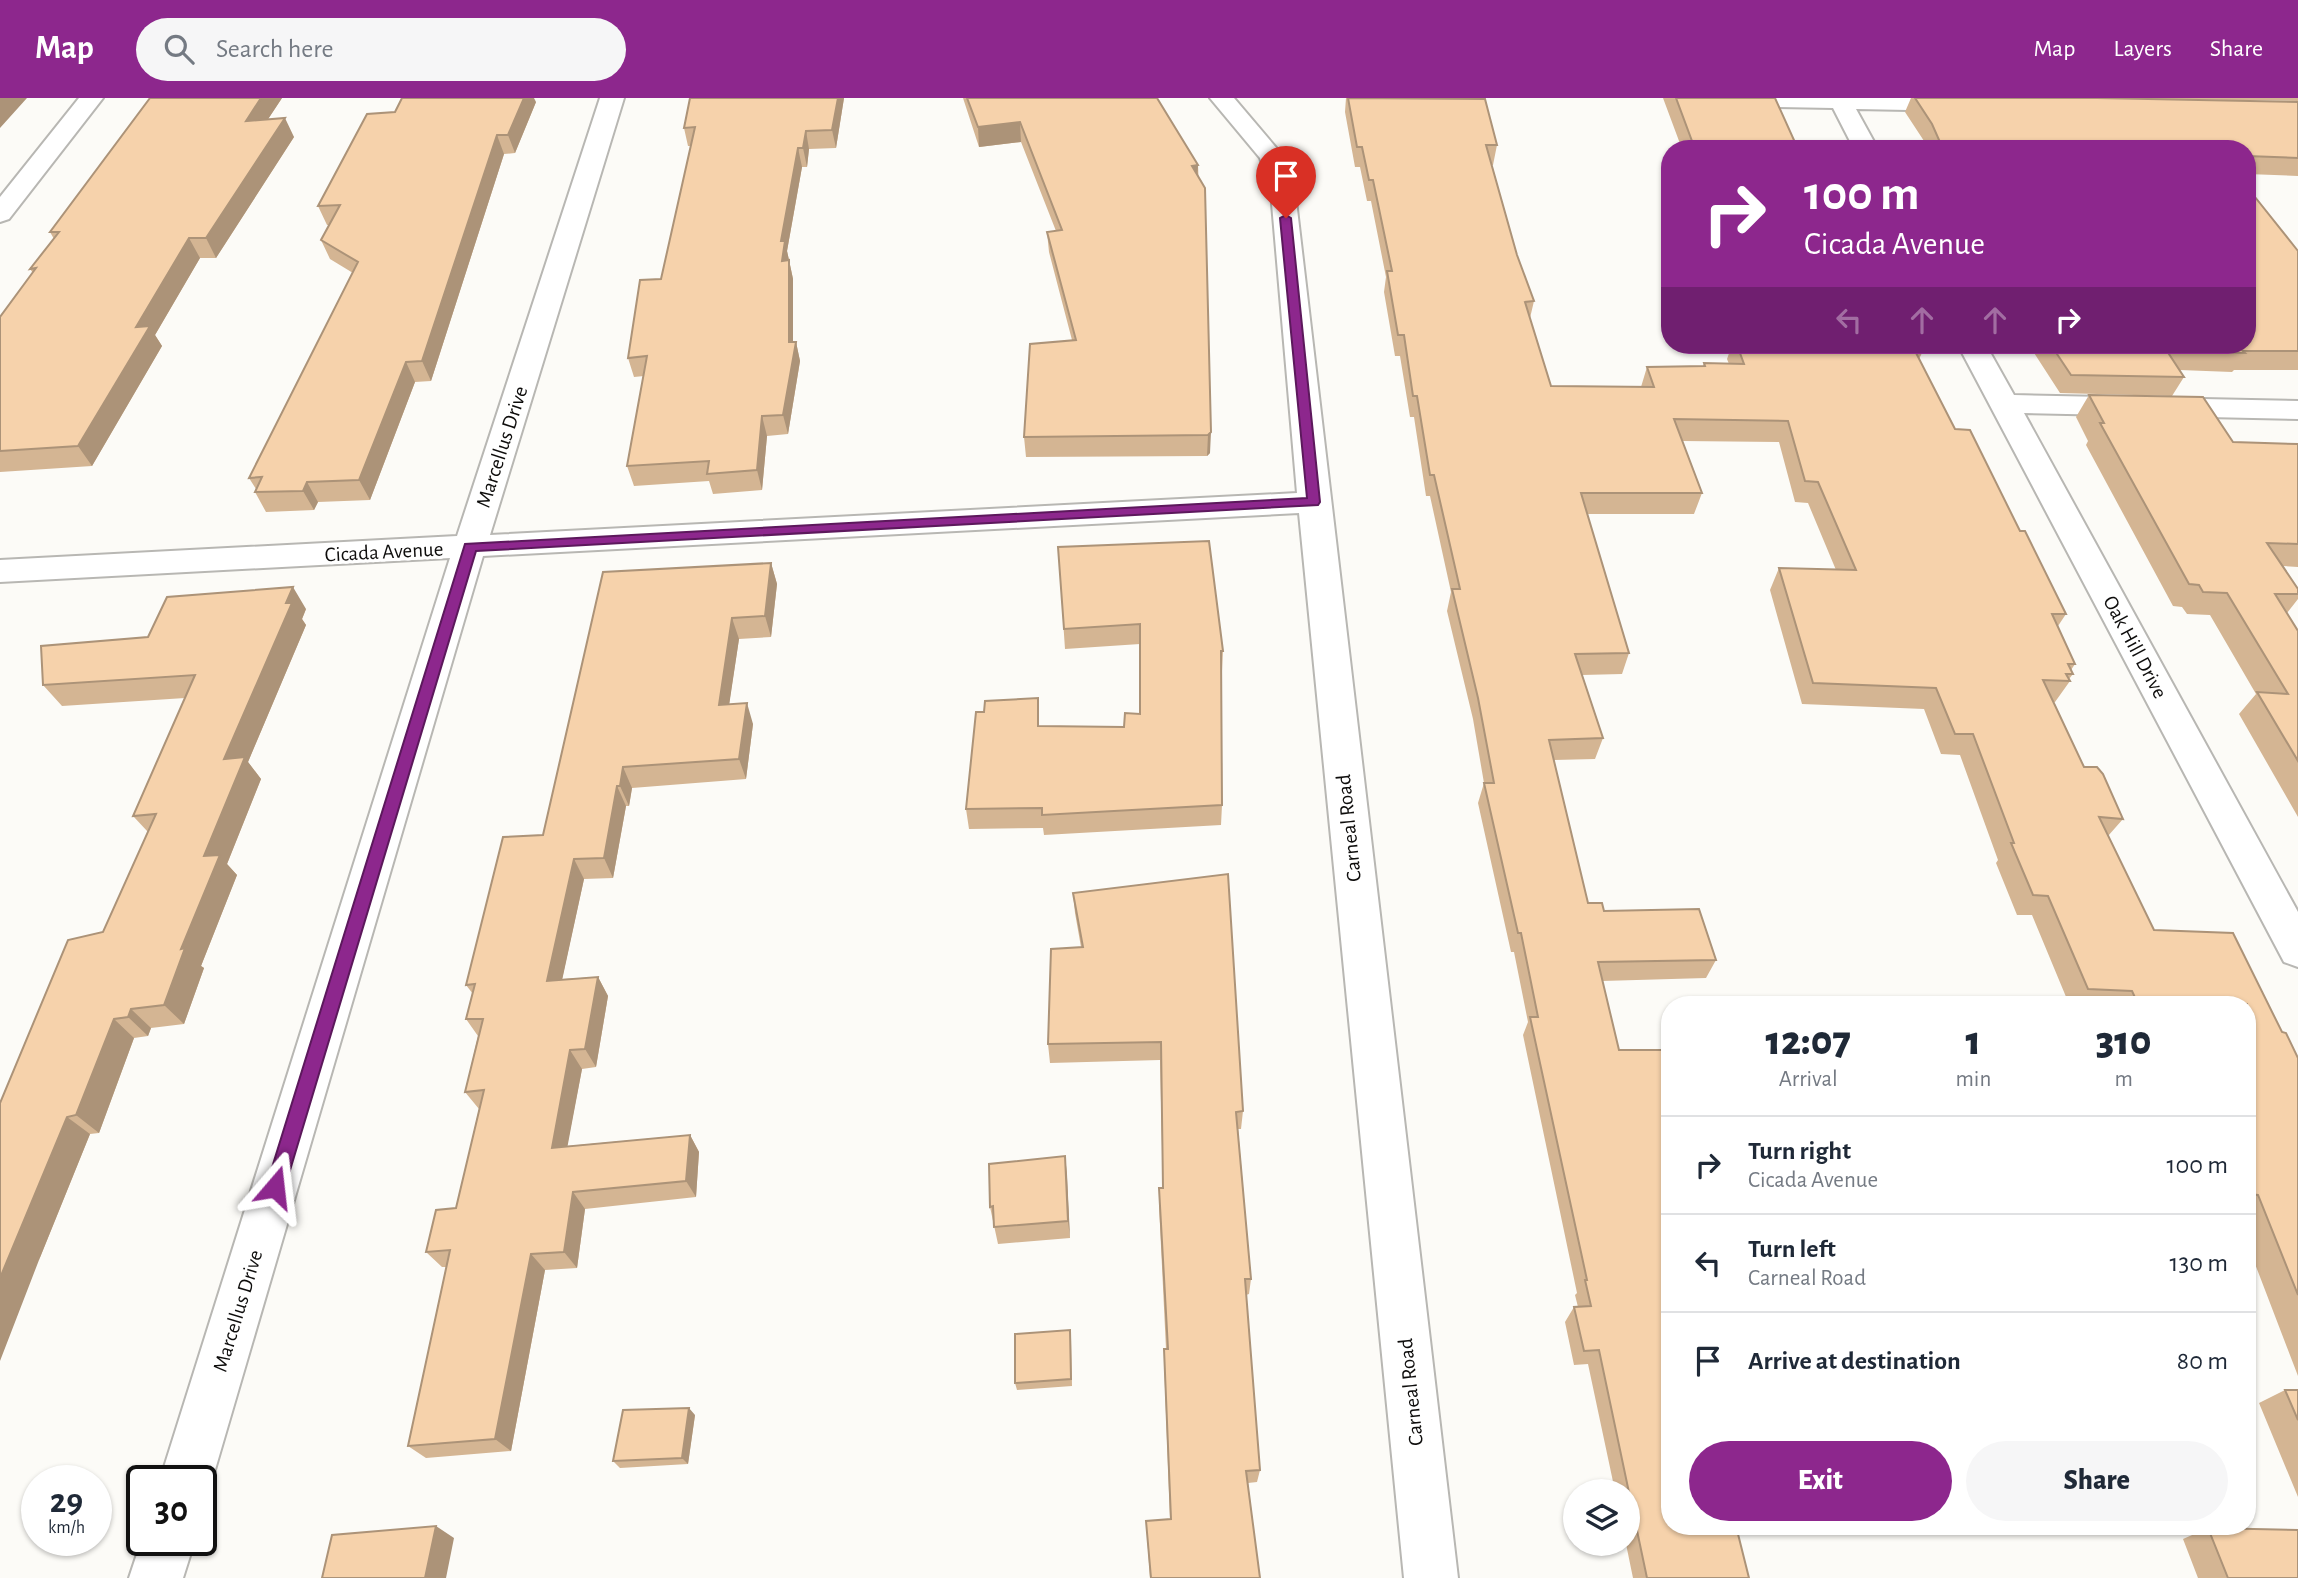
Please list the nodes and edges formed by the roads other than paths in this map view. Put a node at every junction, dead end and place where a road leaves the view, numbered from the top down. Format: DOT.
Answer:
graph roads {
  1 [pos="92,98"];
  2 [pos="612,98"];
  3 [pos="1222,98"];
  4 [pos="1684,98"];
  5 [pos="1840,100"];
  6 [pos="1980,104"];
  7 [pos="1861,140"];
  8 [pos="0,214"];
  9 [pos="1977,354"];
  10 [pos="2004,404"];
  11 [pos="2298,410"];
  12 [pos="1314,502"];
  13 [pos="470,547"];
  14 [pos="0,571"];
  15 [pos="2295,938"];
  16 [pos="191,1465"];
  17 [pos="163,1556"];
  18 [pos="156,1578"];
  19 [pos="1431,1578"];
  1 -- 8 [label="street"];
  2 -- 13 [label="street, Marcellus Drive"];
  3 -- 12 [label="street, Carneal Road"];
  4 -- 5 [label="street"];
  5 -- 6 [label="street"];
  5 -- 7 [label="street"];
  9 -- 10 [label="street, Oak Hill Drive"];
  10 -- 11 [label="street"];
  10 -- 15 [label="street, Oak Hill Drive"];
  12 -- 13 [label="street, Cicada Avenue"];
  12 -- 19 [label="street, Carneal Road"];
  13 -- 14 [label="street, Cicada Avenue"];
  13 -- 16 [label="street, Marcellus Drive"];
  17 -- 18 [label="street"];
}
